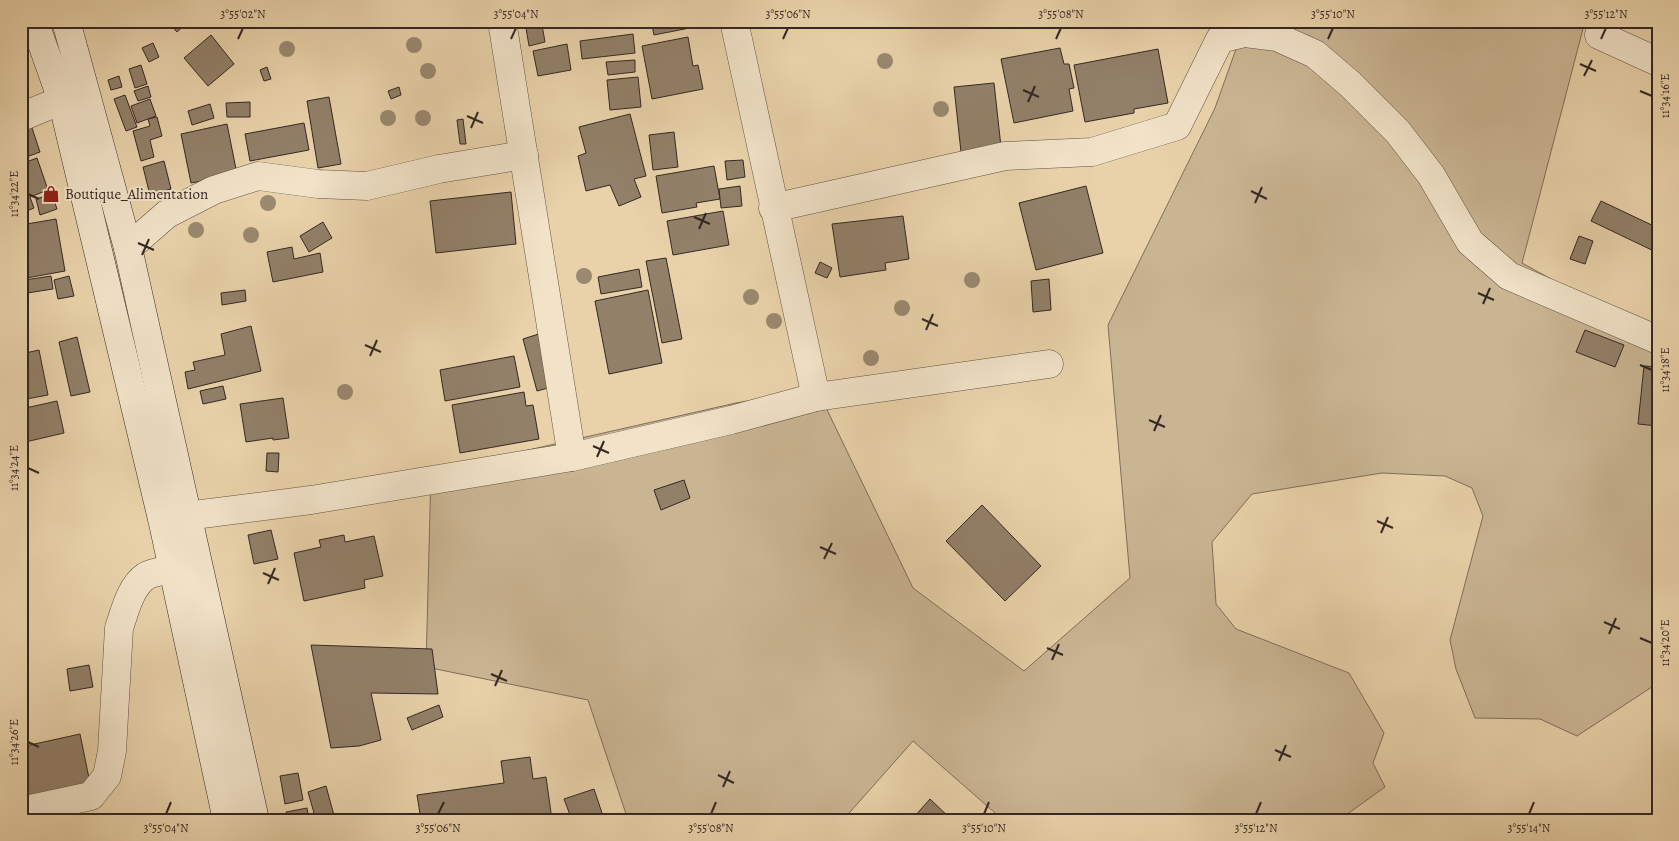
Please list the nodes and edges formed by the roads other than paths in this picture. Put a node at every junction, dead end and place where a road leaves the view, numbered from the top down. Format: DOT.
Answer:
graph roads {
  1 [pos="34,21"];
  2 [pos="66,21"];
  3 [pos="502,21"];
  4 [pos="734,21"];
  5 [pos="1599,35"];
  6 [pos="1658,62"];
  7 [pos="62,100"];
  8 [pos="21,118"];
  9 [pos="524,154"];
  10 [pos="773,208"];
  11 [pos="128,248"];
  12 [pos="1658,340"];
  13 [pos="1049,364"];
  14 [pos="816,397"];
  15 [pos="572,456"];
  16 [pos="174,519"];
  17 [pos="172,569"];
  18 [pos="21,811"];
  19 [pos="227,820"];
  20 [pos="255,820"];
  1 -- 7 [label="street"];
  2 -- 11 [label="street"];
  3 -- 9 [label="street"];
  4 -- 10 [label="street"];
  5 -- 6 [label="street"];
  7 -- 8 [label="street"];
  7 -- 16 [label="street"];
  9 -- 11 [label="street"];
  9 -- 15 [label="street"];
  10 -- 12 [label="street"];
  10 -- 14 [label="street"];
  11 -- 16 [label="street"];
  13 -- 14 [label="street"];
  14 -- 15 [label="street"];
  15 -- 16 [label="street"];
  16 -- 17 [label="street"];
  16 -- 20 [label="street"];
  17 -- 18 [label="street"];
  17 -- 19 [label="street"];
}
